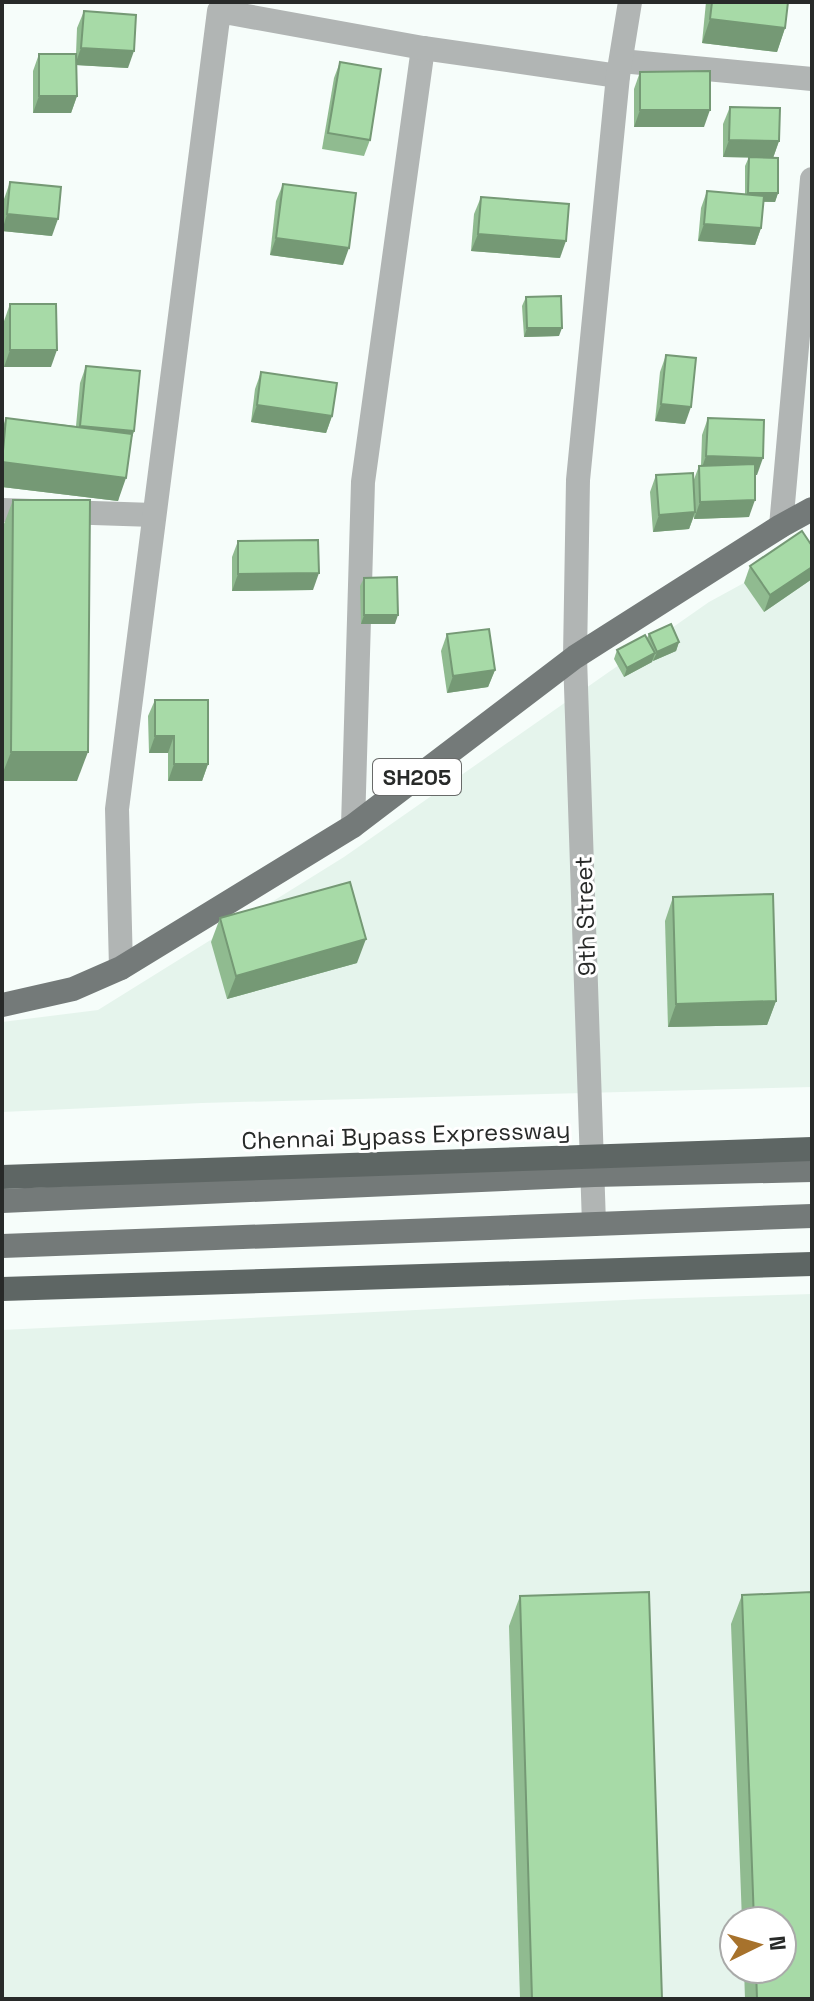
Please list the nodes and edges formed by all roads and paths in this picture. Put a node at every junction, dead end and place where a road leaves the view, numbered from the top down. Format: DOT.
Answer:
graph roads {
  1 [pos="630,2"];
  2 [pos="423,48"];
  3 [pos="620,69"];
  4 [pos="812,79"];
  5 [pos="812,179"];
  6 [pos="812,509"];
  7 [pos="2,510"];
  8 [pos="154,515"];
  9 [pos="781,526"];
  10 [pos="575,657"];
  11 [pos="353,826"];
  12 [pos="121,968"];
  13 [pos="2,1005"];
  14 [pos="812,1149"];
  15 [pos="812,1170"];
  16 [pos="594,1175"];
  17 [pos="2,1177"];
  18 [pos="2,1201"];
  19 [pos="812,1216"];
  20 [pos="594,1224"];
  21 [pos="2,1246"];
  22 [pos="812,1264"];
  23 [pos="2,1289"];
  1 -- 3 [label="street, 9th Street"];
  2 -- 3 [label="street"];
  2 -- 8 [label="street"];
  2 -- 11 [label="street"];
  3 -- 4 [label="street"];
  3 -- 10 [label="street, 9th Street"];
  5 -- 9 [label="street"];
  6 -- 9 [label="main road, SH205"];
  7 -- 8 [label="street"];
  8 -- 12 [label="street"];
  9 -- 10 [label="main road, SH205"];
  10 -- 11 [label="main road, SH205"];
  10 -- 16 [label="street, 9th Street"];
  11 -- 12 [label="main road, SH205"];
  12 -- 13 [label="main road, SH205"];
  14 -- 17 [label="highway, Chennai Bypass Expressway"];
  15 -- 16 [label="main road"];
  16 -- 18 [label="main road"];
  16 -- 20 [label="street, 9th Street"];
  19 -- 20 [label="main road"];
  20 -- 21 [label="main road"];
  22 -- 23 [label="highway"];
}
